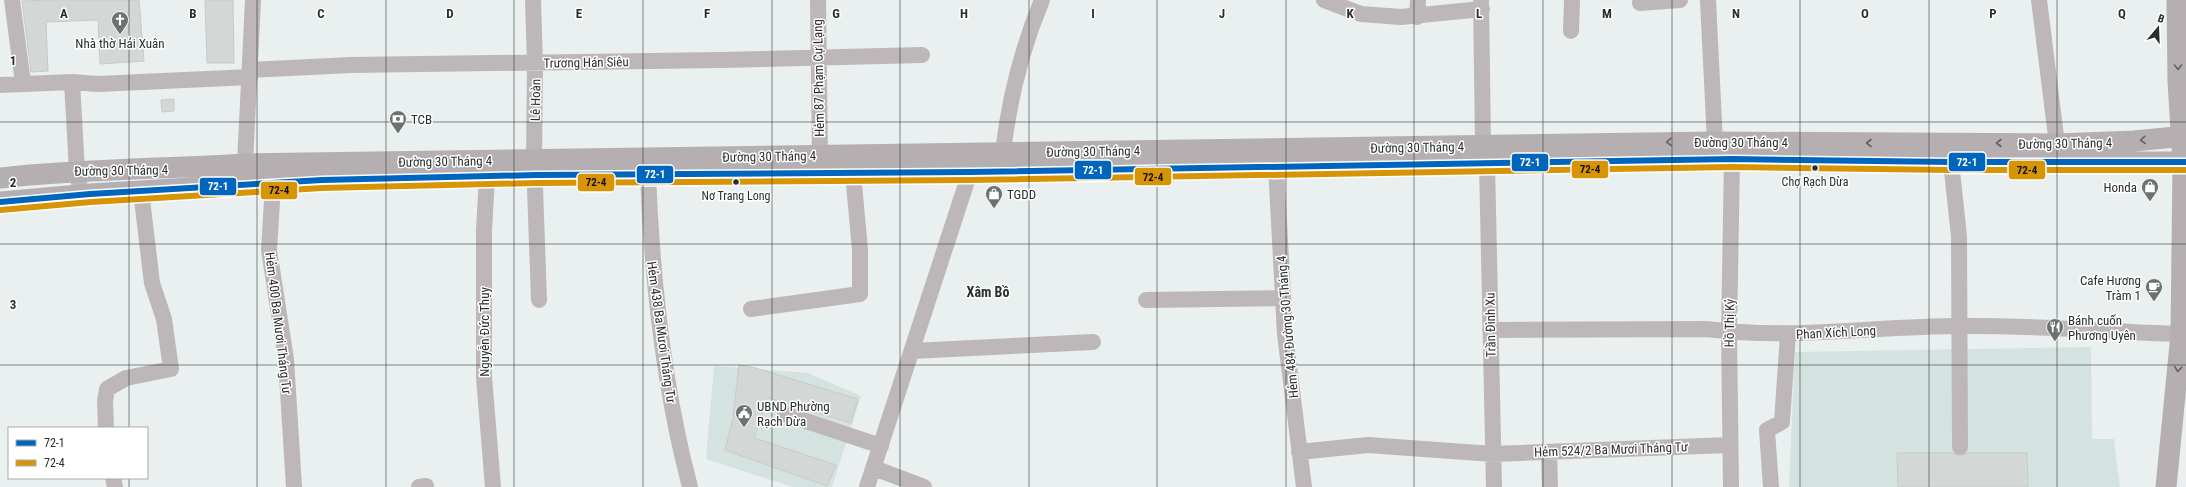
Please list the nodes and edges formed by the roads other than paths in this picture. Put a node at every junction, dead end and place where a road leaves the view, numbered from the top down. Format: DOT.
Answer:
graph roads {
  1 [pos="12,0"];
  2 [pos="253,0"];
  3 [pos="533,0"];
  4 [pos="818,0"];
  5 [pos="1042,0"];
  6 [pos="1324,0"];
  7 [pos="1418,0"];
  8 [pos="1572,0"];
  9 [pos="1680,0"];
  10 [pos="1708,0"];
  11 [pos="2039,0"];
  12 [pos="2177,0"];
  13 [pos="1640,3"];
  14 [pos="1482,4"];
  15 [pos="1417,17"];
  16 [pos="1572,31"];
  17 [pos="922,55"];
  18 [pos="817,58"];
  19 [pos="536,62"];
  20 [pos="250,73"];
  21 [pos="72,82"];
  22 [pos="23,83"];
  23 [pos="0,85"];
  24 [pos="2184,136"];
  25 [pos="1715,142"];
  26 [pos="2057,144"];
  27 [pos="820,155"];
  28 [pos="1485,155"];
  29 [pos="1732,159"];
  30 [pos="969,162"];
  31 [pos="1003,162"];
  32 [pos="1951,162"];
  33 [pos="2184,162"];
  34 [pos="245,164"];
  35 [pos="1276,166"];
  36 [pos="535,168"];
  37 [pos="77,171"];
  38 [pos="853,173"];
  39 [pos="648,175"];
  40 [pos="486,176"];
  41 [pos="0,178"];
  42 [pos="273,184"];
  43 [pos="141,191"];
  44 [pos="81,195"];
  45 [pos="0,202"];
  46 [pos="1283,298"];
  47 [pos="539,300"];
  48 [pos="1146,300"];
  49 [pos="751,309"];
  50 [pos="1960,326"];
  51 [pos="1490,330"];
  52 [pos="1729,332"];
  53 [pos="1788,334"];
  54 [pos="2181,334"];
  55 [pos="1093,342"];
  56 [pos="912,351"];
  57 [pos="785,414"];
  58 [pos="106,427"];
  59 [pos="1730,445"];
  60 [pos="881,446"];
  61 [pos="1960,447"];
  62 [pos="1299,452"];
  63 [pos="1549,452"];
  64 [pos="1493,454"];
  65 [pos="874,468"];
  66 [pos="294,487"];
  67 [pos="493,487"];
  68 [pos="690,487"];
  69 [pos="867,487"];
  70 [pos="924,487"];
  71 [pos="1304,487"];
  72 [pos="1494,487"];
  73 [pos="1550,487"];
  74 [pos="1731,487"];
  75 [pos="1772,487"];
  76 [pos="2166,487"];
  1 -- 22 [label="street"];
  2 -- 20 [label="street"];
  3 -- 19 [label="street, Lê Hoàn"];
  4 -- 18 [label="street, Hẻm 87 Phạm Cự Lạng"];
  5 -- 31 [label="street"];
  6 -- 15 [label="street"];
  7 -- 15 [label="street"];
  8 -- 16 [label="street"];
  9 -- 13 [label="street"];
  10 -- 25 [label="street"];
  11 -- 26 [label="street"];
  12 -- 24 [label="main road, one-way"];
  14 -- 15 [label="street"];
  14 -- 28 [label="street, Trần Đình Xu"];
  17 -- 18 [label="street, Trương Hán Siêu"];
  18 -- 19 [label="street, Trương Hán Siêu"];
  18 -- 27 [label="street, Hẻm 87 Phạm Cự Lạng"];
  19 -- 20 [label="street, Trương Hán Siêu"];
  19 -- 36 [label="street, Lê Hoàn"];
  20 -- 21 [label="street, Trương Hán Siêu"];
  20 -- 34 [label="street"];
  21 -- 22 [label="street"];
  21 -- 37 [label="street"];
  22 -- 23 [label="street"];
  24 -- 26 [label="main road, Đường 30 Tháng 4, one-way"];
  24 -- 33 [label="main road"];
  26 -- 25 [label="main road, Đường 30 Tháng 4, one-way"];
  25 -- 28 [label="main road, Đường 30 Tháng 4, one-way"];
  27 -- 30 [label="main road, Đường 30 Tháng 4"];
  27 -- 36 [label="main road, Đường 30 Tháng 4"];
  28 -- 29 [label="main road, Đường 30 Tháng 4"];
  28 -- 31 [label="main road, Đường 30 Tháng 4"];
  28 -- 35 [label="main road, Đường 30 Tháng 4"];
  28 -- 51 [label="street, Trần Đình Xu"];
  29 -- 32 [label="main road, Đường 30 Tháng 4"];
  29 -- 52 [label="street, Hồ Thị Kỷ"];
  30 -- 31 [label="main road, Đường 30 Tháng 4"];
  30 -- 38 [label="main road, Đường 30 Tháng 4"];
  30 -- 56 [label="street"];
  31 -- 35 [label="main road, Đường 30 Tháng 4"];
  32 -- 33 [label="main road, Đường 30 Tháng 4"];
  32 -- 50 [label="street"];
  33 -- 54 [label="main road"];
  34 -- 36 [label="main road, Đường 30 Tháng 4"];
  34 -- 37 [label="main road, Đường 30 Tháng 4"];
  35 -- 46 [label="street, Hẻm 484 Đường 30 Tháng 4"];
  36 -- 39 [label="main road, Đường 30 Tháng 4"];
  36 -- 40 [label="main road, Đường 30 Tháng 4"];
  36 -- 47 [label="street, Lê Hoàn"];
  37 -- 41 [label="main road, Đường 30 Tháng 4"];
  37 -- 44 [label="street"];
  38 -- 39 [label="main road, Đường 30 Tháng 4"];
  38 -- 49 [label="street"];
  39 -- 68 [label="street, Hẻm 438 Ba Mươi Tháng Tư"];
  40 -- 42 [label="main road, Đường 30 Tháng 4"];
  40 -- 67 [label="street, Nguyễn Đức Thụy"];
  42 -- 43 [label="main road, Đường 30 Tháng 4"];
  42 -- 66 [label="street, Hẻm 400 Ba Mươi Tháng Tư"];
  43 -- 44 [label="main road, Đường 30 Tháng 4"];
  43 -- 58 [label="street"];
  44 -- 45 [label="main road, Đường 30 Tháng 4"];
  46 -- 48 [label="street"];
  46 -- 62 [label="street, Hẻm 484 Đường 30 Tháng 4"];
  50 -- 53 [label="street, Phan Xích Long"];
  50 -- 54 [label="street, Phan Xích Long"];
  50 -- 61 [label="street"];
  51 -- 52 [label="street, Phan Xích Long"];
  51 -- 64 [label="street, Trần Đình Xu"];
  52 -- 53 [label="street, Phan Xích Long"];
  52 -- 59 [label="street, Hồ Thị Kỷ"];
  53 -- 75 [label="street"];
  54 -- 76 [label="main road, one-way"];
  55 -- 56 [label="street"];
  56 -- 60 [label="street"];
  57 -- 60 [label="street"];
  59 -- 63 [label="street, Hẻm 524/2 Ba Mươi Tháng Tư"];
  59 -- 74 [label="street, Hồ Thị Kỷ"];
  60 -- 65 [label="street"];
  62 -- 64 [label="street, Hẻm 524/2 Ba Mươi Tháng Tư"];
  62 -- 71 [label="street, Hẻm 484 Đường 30 Tháng 4"];
  63 -- 64 [label="street, Hẻm 524/2 Ba Mươi Tháng Tư"];
  63 -- 73 [label="street"];
  64 -- 72 [label="street, Trần Đình Xu"];
  65 -- 69 [label="street"];
  65 -- 70 [label="street"];
}
